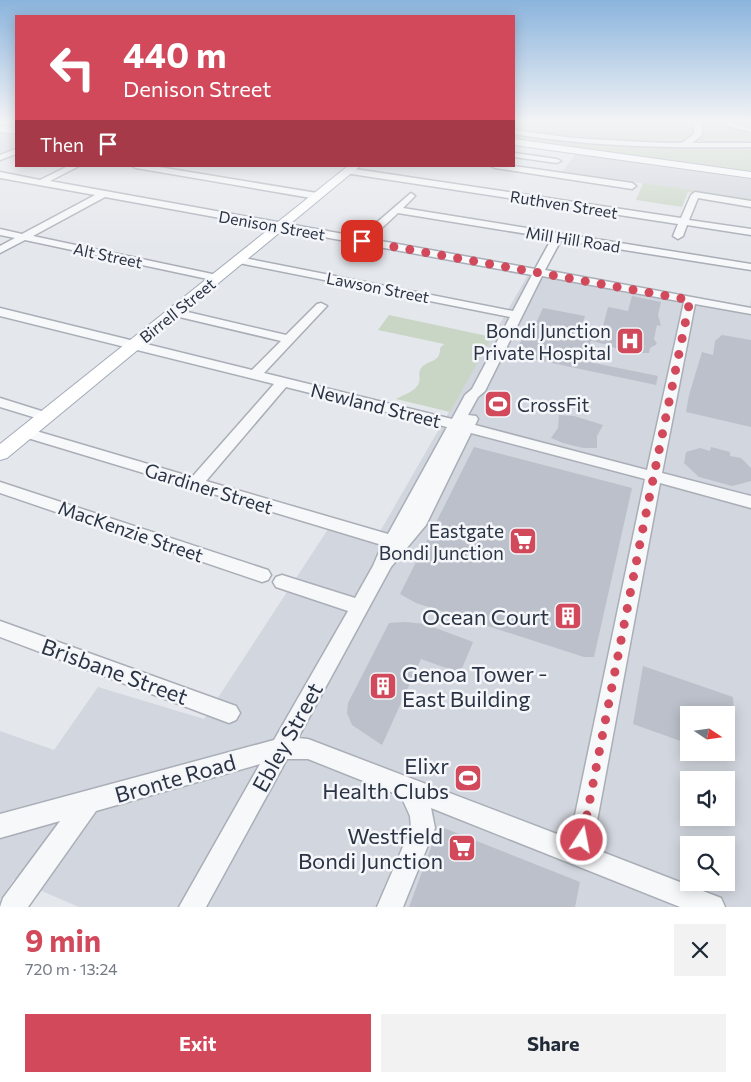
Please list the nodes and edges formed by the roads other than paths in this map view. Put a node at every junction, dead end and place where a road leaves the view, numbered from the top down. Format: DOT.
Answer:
graph roads {
  1 [pos="555,163"];
  2 [pos="668,163"];
  3 [pos="73,167"];
  4 [pos="142,167"];
  5 [pos="502,167"];
  6 [pos="351,169"];
  7 [pos="547,174"];
  8 [pos="0,175"];
  9 [pos="751,175"];
  10 [pos="42,182"];
  11 [pos="632,186"];
  12 [pos="103,194"];
  13 [pos="317,196"];
  14 [pos="411,196"];
  15 [pos="751,204"];
  16 [pos="395,210"];
  17 [pos="684,222"];
  18 [pos="280,226"];
  19 [pos="0,232"];
  20 [pos="751,232"];
  21 [pos="558,236"];
  22 [pos="678,236"];
  23 [pos="23,237"];
  24 [pos="362,241"];
  25 [pos="0,250"];
  26 [pos="240,260"];
  27 [pos="751,267"];
  28 [pos="538,273"];
  29 [pos="217,278"];
  30 [pos="690,300"];
  31 [pos="321,306"];
  32 [pos="751,311"];
  33 [pos="0,312"];
  34 [pos="175,313"];
  35 [pos="517,315"];
  36 [pos="288,339"];
  37 [pos="134,345"];
  38 [pos="255,375"];
  39 [pos="283,382"];
  40 [pos="0,402"];
  41 [pos="46,417"];
  42 [pos="462,426"];
  43 [pos="26,434"];
  44 [pos="0,454"];
  45 [pos="654,477"];
  46 [pos="195,484"];
  47 [pos="0,487"];
  48 [pos="751,502"];
  49 [pos="392,542"];
  50 [pos="382,567"];
  51 [pos="262,575"];
  52 [pos="282,582"];
  53 [pos="360,607"];
  54 [pos="0,629"];
  55 [pos="229,713"];
  56 [pos="281,748"];
  57 [pos="409,788"];
  58 [pos="89,801"];
  59 [pos="0,826"];
  60 [pos="579,854"];
  61 [pos="12,907"];
  62 [pos="192,907"];
  63 [pos="390,907"];
  64 [pos="712,907"];
  1 -- 7 [label="street"];
  2 -- 9 [label="main road"];
  3 -- 10 [label="street"];
  4 -- 13 [label="street"];
  5 -- 7 [label="street"];
  6 -- 13 [label="main road, Birrell Street"];
  6 -- 17 [label="street, Ruthven Street"];
  7 -- 11 [label="street"];
  8 -- 10 [label="street, Denison Street"];
  10 -- 12 [label="street, Denison Street"];
  12 -- 18 [label="street, Denison Street"];
  12 -- 23 [label="street"];
  13 -- 18 [label="main road, Birrell Street"];
  14 -- 16 [label="street"];
  15 -- 17 [label="street"];
  16 -- 21 [label="street, Mill Hill Road"];
  16 -- 24 [label="street"];
  17 -- 20 [label="street, Ruthven Street"];
  17 -- 22 [label="street"];
  18 -- 24 [label="street, Denison Street"];
  18 -- 26 [label="main road, Birrell Street"];
  19 -- 23 [label="street, Alt Street"];
  21 -- 27 [label="street, Mill Hill Road"];
  21 -- 28 [label="street, Ebley Street"];
  23 -- 25 [label="street"];
  23 -- 29 [label="street, Alt Street"];
  24 -- 28 [label="street, Denison Street"];
  26 -- 29 [label="main road, Birrell Street"];
  26 -- 35 [label="street, Lawson Street"];
  28 -- 30 [label="street, Denison Street"];
  28 -- 35 [label="street, Ebley Street"];
  29 -- 34 [label="main road, Birrell Street"];
  30 -- 32 [label="street, Denison Street"];
  30 -- 45 [label="street"];
  31 -- 36 [label="street"];
  33 -- 37 [label="street, Newland Street"];
  34 -- 36 [label="street"];
  34 -- 37 [label="main road, Birrell Street"];
  35 -- 42 [label="street, Ebley Street"];
  36 -- 38 [label="street"];
  37 -- 38 [label="street, Newland Street"];
  37 -- 41 [label="main road, Birrell Street"];
  38 -- 39 [label="street, Newland Street"];
  39 -- 42 [label="street, Newland Street"];
  39 -- 46 [label="street"];
  40 -- 41 [label="street"];
  41 -- 43 [label="main road, Birrell Street"];
  42 -- 45 [label="street, Newland Street"];
  42 -- 49 [label="street, Ebley Street"];
  42 -- 50 [label="street, Ebley Street"];
  43 -- 44 [label="main road, Birrell Street"];
  43 -- 46 [label="street, Gardiner Street"];
  45 -- 48 [label="street, Newland Street"];
  45 -- 60 [label="street"];
  46 -- 49 [label="street, Gardiner Street"];
  47 -- 51 [label="street, MacKenzie Street"];
  49 -- 50 [label="street, Ebley Street"];
  50 -- 53 [label="street, Ebley Street"];
  52 -- 53 [label="street"];
  53 -- 56 [label="street, Ebley Street"];
  54 -- 55 [label="street, Brisbane Street"];
  56 -- 57 [label="street, Bronte Road"];
  56 -- 58 [label="street, Bronte Road"];
  56 -- 62 [label="street, Ebley Street"];
  57 -- 60 [label="street, Bronte Road"];
  57 -- 63 [label="street"];
  58 -- 59 [label="street, Bronte Road"];
  58 -- 61 [label="street"];
  60 -- 64 [label="street, Bronte Road"];
}
